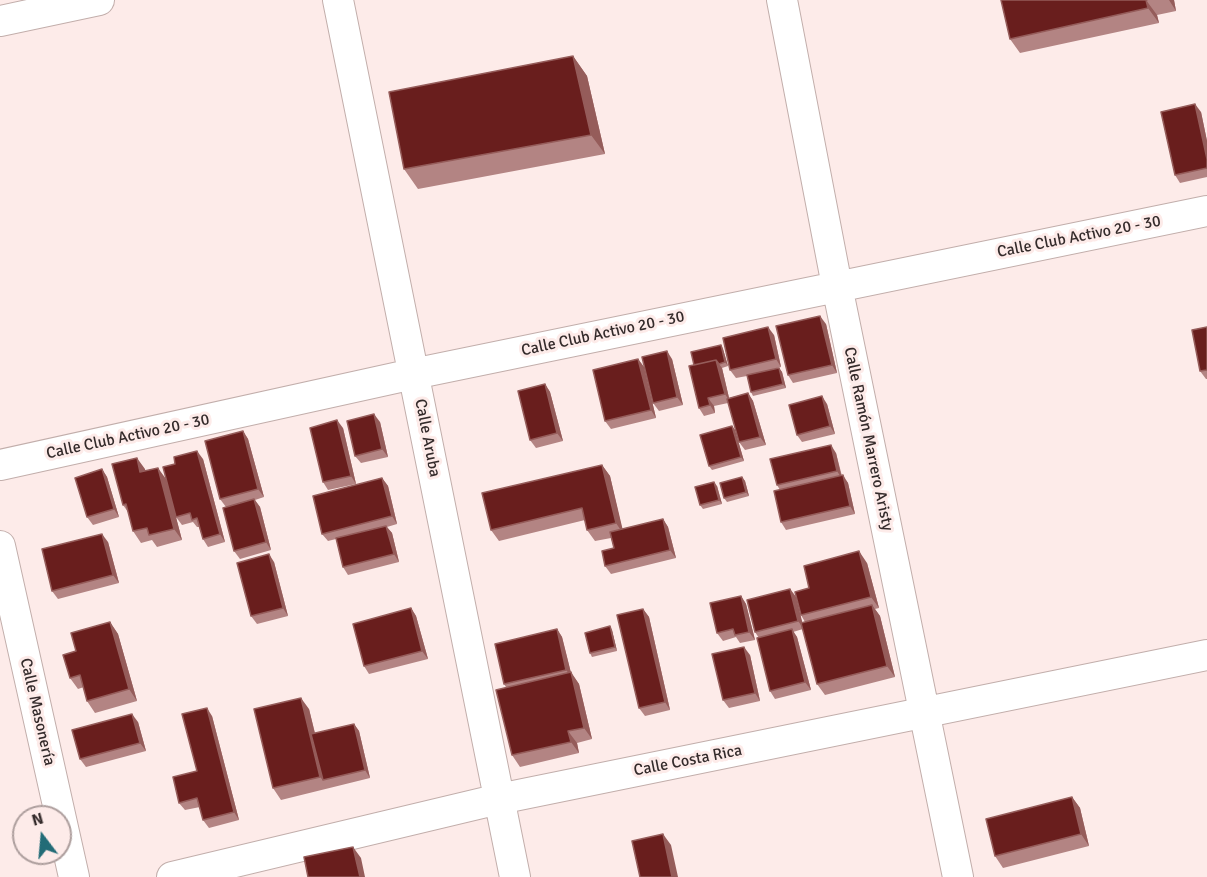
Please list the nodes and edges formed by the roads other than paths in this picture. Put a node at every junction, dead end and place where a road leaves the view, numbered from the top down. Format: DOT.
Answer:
graph roads {
  1 [pos="99,0"];
  2 [pos="338,0"];
  3 [pos="782,0"];
  4 [pos="0,21"];
  5 [pos="1207,211"];
  6 [pos="837,286"];
  7 [pos="414,374"];
  8 [pos="0,465"];
  9 [pos="0,546"];
  10 [pos="1207,655"];
  11 [pos="924,713"];
  12 [pos="499,799"];
  13 [pos="74,877"];
  14 [pos="172,877"];
  15 [pos="515,877"];
  16 [pos="958,877"];
  1 -- 4 [label="street"];
  2 -- 7 [label="street, Calle Aruba"];
  3 -- 6 [label="street, Calle Ramón Marrero Aristy"];
  5 -- 6 [label="street, Calle Club Activo 20 - 30"];
  6 -- 7 [label="street, Calle Club Activo 20 - 30"];
  6 -- 11 [label="street, Calle Ramón Marrero Aristy"];
  7 -- 8 [label="street, Calle Club Activo 20 - 30"];
  7 -- 12 [label="street, Calle Aruba"];
  9 -- 13 [label="street, Calle Masonería"];
  10 -- 11 [label="street, Calle Costa Rica"];
  11 -- 12 [label="street, Calle Costa Rica"];
  11 -- 16 [label="street, Calle Ramón Marrero Aristy"];
  12 -- 14 [label="street, Calle Costa Rica"];
  12 -- 15 [label="street, Calle Aruba"];
}
